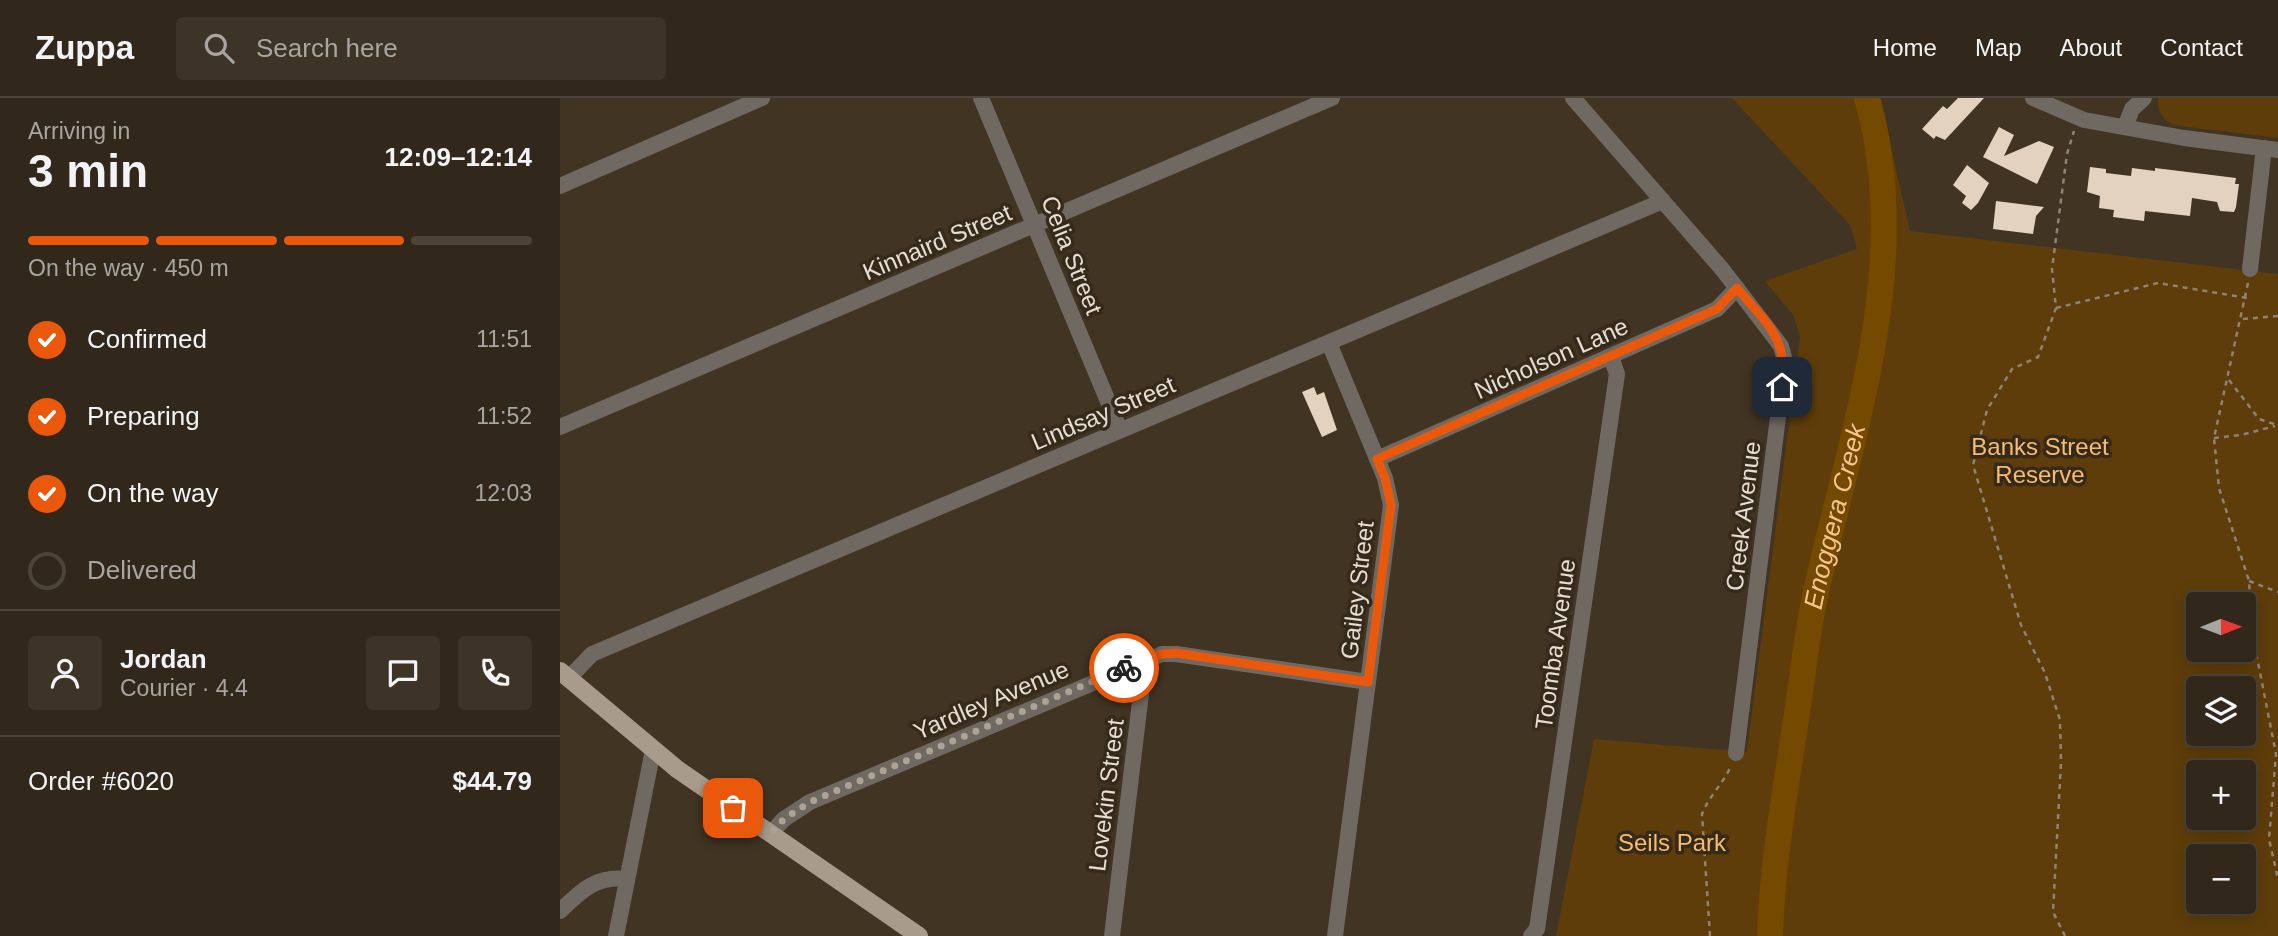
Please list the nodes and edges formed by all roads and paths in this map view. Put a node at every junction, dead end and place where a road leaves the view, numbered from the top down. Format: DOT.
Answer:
graph roads {
  1 [pos="762,98"];
  2 [pos="981,98"];
  3 [pos="1332,98"];
  4 [pos="1573,98"];
  5 [pos="2033,98"];
  6 [pos="2144,98"];
  7 [pos="741,102"];
  8 [pos="2082,119"];
  9 [pos="2124,127"];
  10 [pos="2271,149"];
  11 [pos="560,186"];
  12 [pos="1662,201"];
  13 [pos="1035,225"];
  14 [pos="2250,269"];
  15 [pos="1737,288"];
  16 [pos="2247,298"];
  17 [pos="2056,308"];
  18 [pos="2278,316"];
  19 [pos="2241,319"];
  20 [pos="1329,344"];
  21 [pos="1611,357"];
  22 [pos="2229,380"];
  23 [pos="2278,425"];
  24 [pos="560,427"];
  25 [pos="1120,430"];
  26 [pos="2214,438"];
  27 [pos="1377,459"];
  28 [pos="2249,581"];
  29 [pos="2278,592"];
  30 [pos="1145,660"];
  31 [pos="564,675"];
  32 [pos="1368,682"];
  33 [pos="653,750"];
  34 [pos="1736,753"];
  35 [pos="770,834"];
  36 [pos="627,879"];
  37 [pos="2278,879"];
  38 [pos="560,911"];
  39 [pos="616,936"];
  40 [pos="919,936"];
  41 [pos="1112,936"];
  42 [pos="1335,936"];
  43 [pos="1531,936"];
  44 [pos="1710,936"];
  45 [pos="2065,936"];
  1 -- 7 [label="street"];
  2 -- 13 [label="street, Celia Street"];
  3 -- 13 [label="street, Kinnaird Street"];
  4 -- 12 [label="street, Creek Avenue"];
  5 -- 8 [label="street"];
  6 -- 9 [label="street"];
  7 -- 11 [label="street"];
  8 -- 9 [label="street"];
  8 -- 17 [label="path"];
  9 -- 10 [label="street"];
  10 -- 14 [label="street"];
  12 -- 15 [label="street, Creek Avenue"];
  12 -- 20 [label="street, Lindsay Street"];
  13 -- 24 [label="street, Kinnaird Street"];
  13 -- 25 [label="street, Celia Street"];
  14 -- 16 [label="path"];
  15 -- 21 [label="street, Nicholson Lane"];
  15 -- 34 [label="street, Creek Avenue"];
  16 -- 17 [label="path"];
  16 -- 19 [label="path"];
  17 -- 45 [label="path"];
  18 -- 19 [label="path"];
  19 -- 22 [label="path"];
  20 -- 25 [label="street, Lindsay Street"];
  20 -- 27 [label="street, Gailey Street"];
  21 -- 27 [label="street, Nicholson Lane"];
  21 -- 43 [label="street, Toomba Avenue"];
  22 -- 23 [label="path"];
  22 -- 26 [label="path"];
  23 -- 26 [label="path"];
  25 -- 31 [label="street, Lindsay Street"];
  26 -- 28 [label="path"];
  27 -- 32 [label="street, Gailey Street"];
  28 -- 29 [label="path"];
  28 -- 37 [label="path"];
  30 -- 32 [label="street, Yardley Avenue"];
  30 -- 35 [label="street, Yardley Avenue"];
  30 -- 41 [label="street, Lovekin Street"];
  31 -- 33 [label="main road"];
  32 -- 42 [label="street, Gailey Street"];
  33 -- 35 [label="main road"];
  33 -- 36 [label="street"];
  34 -- 44 [label="path"];
  35 -- 40 [label="main road"];
  36 -- 38 [label="street"];
  36 -- 39 [label="street"];
}
